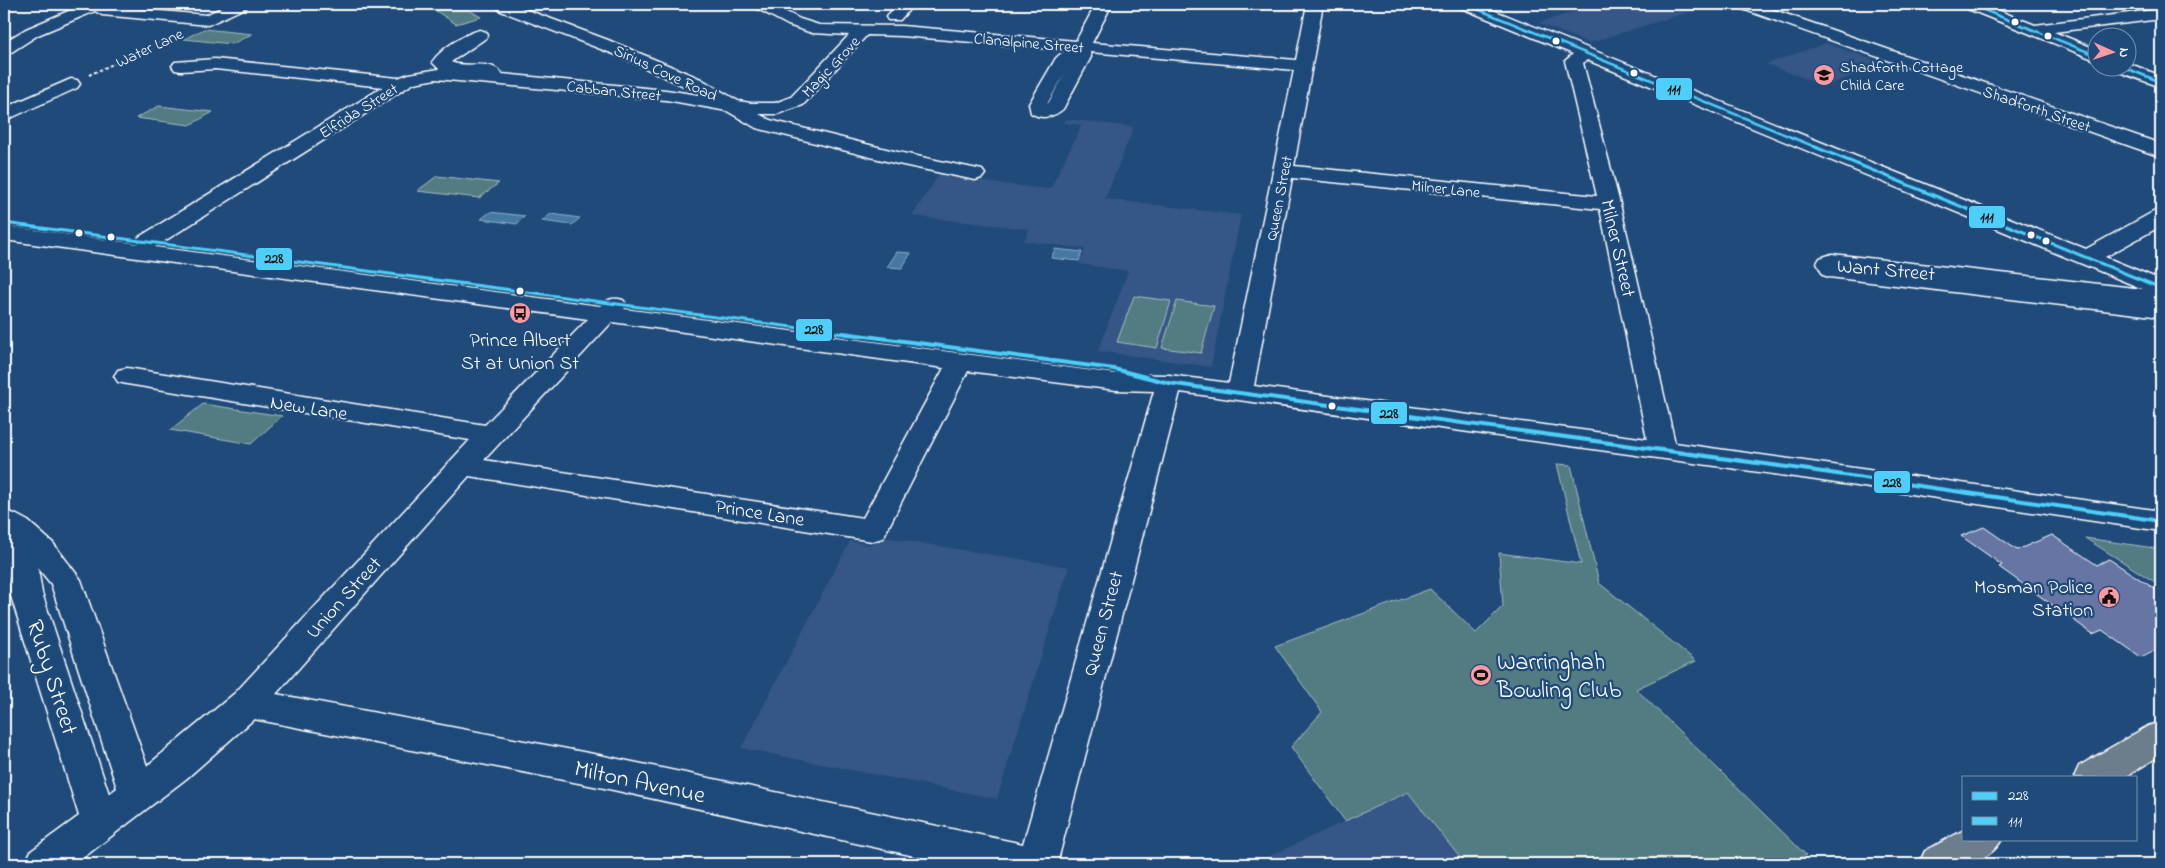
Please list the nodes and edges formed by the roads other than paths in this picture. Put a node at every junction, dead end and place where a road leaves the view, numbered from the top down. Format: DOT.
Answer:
graph roads {
  1 [pos="241,4"];
  2 [pos="501,4"];
  3 [pos="760,4"];
  4 [pos="906,4"];
  5 [pos="1104,4"];
  6 [pos="1314,4"];
  7 [pos="1464,4"];
  8 [pos="1743,4"];
  9 [pos="1969,4"];
  10 [pos="105,6"];
  11 [pos="2161,6"];
  12 [pos="2161,14"];
  13 [pos="894,17"];
  14 [pos="2119,18"];
  15 [pos="78,22"];
  16 [pos="863,30"];
  17 [pos="2032,30"];
  18 [pos="2153,30"];
  19 [pos="480,35"];
  20 [pos="1081,47"];
  21 [pos="4,49"];
  22 [pos="2088,52"];
  23 [pos="1586,53"];
  24 [pos="181,66"];
  25 [pos="1303,66"];
  26 [pos="2138,73"];
  27 [pos="491,78"];
  28 [pos="78,81"];
  29 [pos="2161,82"];
  30 [pos="400,84"];
  31 [pos="797,101"];
  32 [pos="737,107"];
  33 [pos="10,116"];
  34 [pos="786,128"];
  35 [pos="2161,151"];
  36 [pos="1283,171"];
  37 [pos="975,174"];
  38 [pos="1609,204"];
  39 [pos="2161,217"];
  40 [pos="4,223"];
  41 [pos="4,233"];
  42 [pos="147,242"];
  43 [pos="2087,258"];
  44 [pos="2161,288"];
  45 [pos="2161,298"];
  46 [pos="612,309"];
  47 [pos="2161,310"];
  48 [pos="960,362"];
  49 [pos="127,376"];
  50 [pos="1169,383"];
  51 [pos="1240,393"];
  52 [pos="492,435"];
  53 [pos="1663,450"];
  54 [pos="462,466"];
  55 [pos="2161,521"];
  56 [pos="10,525"];
  57 [pos="247,703"];
  58 [pos="2161,738"];
  59 [pos="2094,776"];
  60 [pos="138,794"];
  61 [pos="100,823"];
  62 [pos="1981,840"];
  63 [pos="45,864"];
  64 [pos="1032,864"];
  65 [pos="1037,864"];
  66 [pos="1939,864"];
  1 -- 10 [label="street, Water Lane"];
  2 -- 32 [label="street, Sirius Cove Road"];
  3 -- 16 [label="street, Clanalpine Street"];
  4 -- 13 [label="street"];
  5 -- 20 [label="street"];
  6 -- 25 [label="street, Queen Street"];
  7 -- 23 [label="street"];
  8 -- 35 [label="street, Shadforth Street"];
  9 -- 17 [label="street"];
  10 -- 15 [label="street"];
  10 -- 21 [label="street"];
  11 -- 14 [label="street"];
  12 -- 14 [label="street"];
  14 -- 17 [label="street"];
  14 -- 18 [label="street"];
  16 -- 20 [label="street, Clanalpine Street"];
  16 -- 31 [label="street, Magic Grove"];
  17 -- 22 [label="street"];
  19 -- 27 [label="street"];
  20 -- 25 [label="street, Clanalpine Street"];
  23 -- 38 [label="street, Milner Street"];
  23 -- 43 [label="street"];
  24 -- 30 [label="street"];
  25 -- 36 [label="street, Queen Street"];
  26 -- 29 [label="street"];
  27 -- 30 [label="street, Elfrida Street"];
  27 -- 32 [label="street, Cabban Street"];
  28 -- 33 [label="street"];
  30 -- 42 [label="street, Elfrida Street"];
  31 -- 32 [label="street, Magic Grove"];
  31 -- 34 [label="street, Magic Grove"];
  32 -- 34 [label="street, Sirius Cove Road"];
  34 -- 37 [label="street, Sirius Cove Road"];
  36 -- 38 [label="street, Milner Lane"];
  36 -- 51 [label="street, Queen Street"];
  38 -- 53 [label="street, Milner Street"];
  39 -- 43 [label="street"];
  40 -- 42 [label="street"];
  41 -- 46 [label="street"];
  42 -- 46 [label="street"];
  43 -- 44 [label="street"];
  45 -- 47 [label="street, Want Street"];
  46 -- 48 [label="street"];
  46 -- 50 [label="street"];
  46 -- 52 [label="street, Union Street"];
  48 -- 50 [label="street"];
  48 -- 54 [label="street, Prince Lane"];
  49 -- 52 [label="street, New Lane"];
  50 -- 51 [label="street"];
  50 -- 65 [label="street, Queen Street"];
  51 -- 53 [label="street"];
  52 -- 54 [label="street, Union Street"];
  53 -- 55 [label="street"];
  54 -- 57 [label="street, Union Street"];
  56 -- 60 [label="street, Ruby Street"];
  56 -- 61 [label="street, Ruby Street"];
  57 -- 60 [label="street, Union Street"];
  57 -- 64 [label="street, Milton Avenue"];
  58 -- 59 [label="main road"];
  60 -- 61 [label="street, Union Street"];
  61 -- 63 [label="street, Union Street"];
  62 -- 66 [label="main road"];
}
